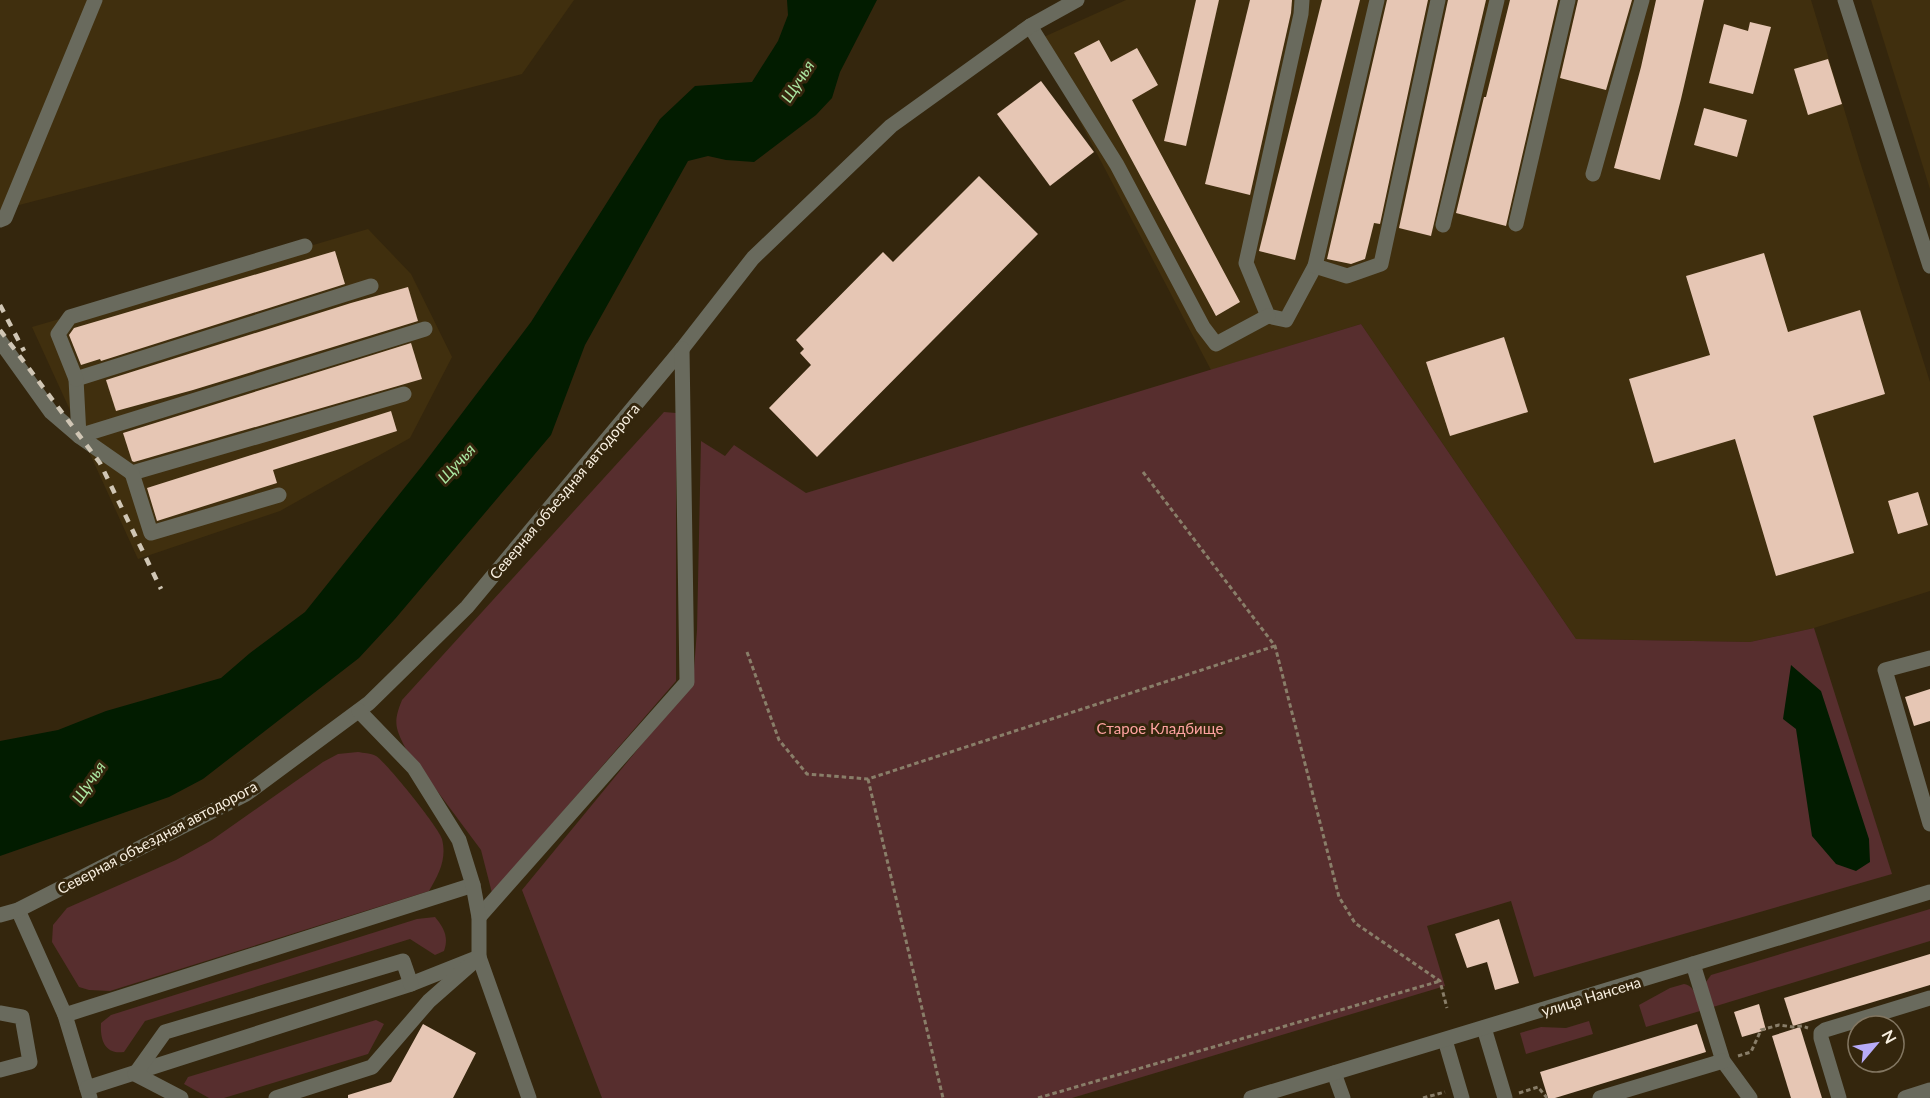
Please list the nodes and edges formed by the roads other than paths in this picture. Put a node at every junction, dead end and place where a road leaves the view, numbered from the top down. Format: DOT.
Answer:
graph roads {
  1 [pos="95,0"];
  2 [pos="1077,0"];
  3 [pos="1302,0"];
  4 [pos="1377,0"];
  5 [pos="1438,0"];
  6 [pos="1497,0"];
  7 [pos="1568,0"];
  8 [pos="1642,0"];
  9 [pos="1845,0"];
  10 [pos="1030,26"];
  11 [pos="1593,174"];
  12 [pos="0,220"];
  13 [pos="1516,224"];
  14 [pos="1443,225"];
  15 [pos="305,246"];
  16 [pos="1315,266"];
  17 [pos="1930,266"];
  18 [pos="370,286"];
  19 [pos="1268,316"];
  20 [pos="425,329"];
  21 [pos="0,341"];
  22 [pos="682,349"];
  23 [pos="76,379"];
  24 [pos="405,394"];
  25 [pos="79,436"];
  26 [pos="132,473"];
  27 [pos="279,495"];
  28 [pos="1930,658"];
  29 [pos="359,711"];
  30 [pos="1930,824"];
  31 [pos="473,885"];
  32 [pos="1930,892"];
  33 [pos="18,910"];
  34 [pos="0,915"];
  35 [pos="479,917"];
  36 [pos="479,957"];
  37 [pos="1693,964"];
  38 [pos="411,984"];
  39 [pos="1930,998"];
  40 [pos="0,1012"];
  41 [pos="65,1015"];
  42 [pos="1484,1028"];
  43 [pos="1445,1040"];
  44 [pos="1723,1061"];
  45 [pos="0,1070"];
  46 [pos="1334,1073"];
  47 [pos="135,1074"];
  48 [pos="1930,1090"];
  49 [pos="88,1093"];
  50 [pos="1455,1094"];
  51 [pos="1511,1096"];
  52 [pos="181,1098"];
  53 [pos="276,1098"];
  54 [pos="530,1098"];
  55 [pos="1251,1098"];
  56 [pos="1343,1098"];
  57 [pos="1600,1098"];
  58 [pos="1750,1098"];
  59 [pos="1839,1098"];
  60 [pos="1905,1098"];
  1 -- 12 [label="street"];
  2 -- 10 [label="street, Северная объездная автодорога"];
  3 -- 19 [label="street"];
  4 -- 16 [label="street"];
  5 -- 16 [label="street"];
  6 -- 14 [label="street"];
  7 -- 13 [label="street"];
  8 -- 11 [label="street"];
  9 -- 17 [label="street"];
  10 -- 19 [label="street"];
  10 -- 22 [label="street, Северная объездная автодорога"];
  15 -- 23 [label="street"];
  16 -- 19 [label="street"];
  18 -- 23 [label="street"];
  20 -- 25 [label="street"];
  21 -- 25 [label="street"];
  22 -- 29 [label="street, Северная объездная автодорога"];
  22 -- 35 [label="street"];
  23 -- 25 [label="street"];
  24 -- 26 [label="street"];
  25 -- 26 [label="street"];
  26 -- 27 [label="street"];
  28 -- 30 [label="street"];
  29 -- 31 [label="street"];
  29 -- 33 [label="street, Северная объездная автодорога"];
  31 -- 35 [label="street"];
  31 -- 41 [label="street"];
  32 -- 37 [label="street, улица Нансена"];
  33 -- 34 [label="street, Северная объездная автодорога"];
  33 -- 41 [label="street"];
  35 -- 36 [label="street"];
  36 -- 38 [label="street"];
  36 -- 53 [label="street"];
  36 -- 54 [label="street"];
  37 -- 42 [label="street, улица Нансена"];
  37 -- 44 [label="street"];
  38 -- 47 [label="street"];
  38 -- 47 [label="street"];
  39 -- 59 [label="street"];
  40 -- 45 [label="street"];
  41 -- 49 [label="street"];
  42 -- 43 [label="street, улица Нансена"];
  42 -- 51 [label="street"];
  43 -- 46 [label="street, улица Нансена"];
  43 -- 50 [label="street"];
  44 -- 57 [label="street"];
  44 -- 58 [label="street"];
  46 -- 55 [label="street, улица Нансена"];
  46 -- 56 [label="street"];
  47 -- 49 [label="street"];
  47 -- 52 [label="street"];
  48 -- 60 [label="street"];
}
